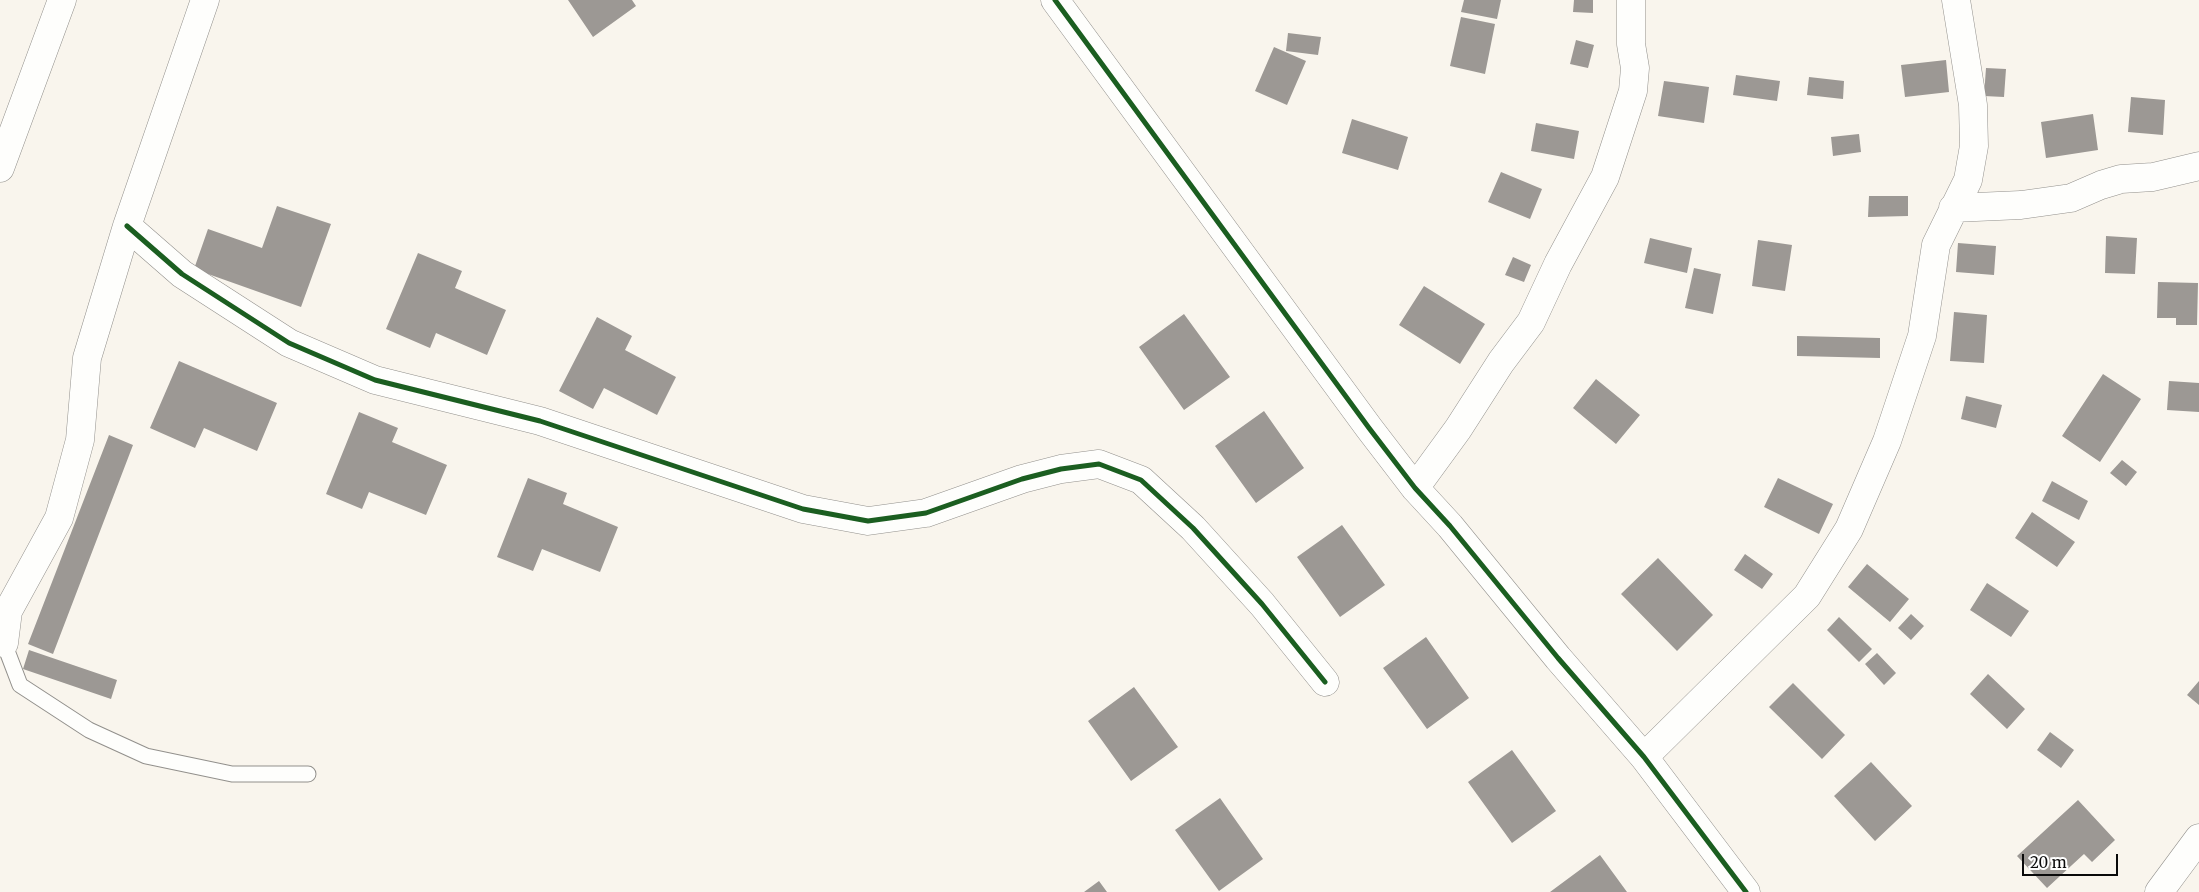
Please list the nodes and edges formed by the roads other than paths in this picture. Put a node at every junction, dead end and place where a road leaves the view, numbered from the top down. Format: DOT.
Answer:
graph roads {
  1 [pos="62,0"];
  2 [pos="205,0"];
  3 [pos="1055,0"];
  4 [pos="1631,0"];
  5 [pos="1956,0"];
  6 [pos="2199,166"];
  7 [pos="0,168"];
  8 [pos="1953,208"];
  9 [pos="127,226"];
  10 [pos="1414,488"];
  11 [pos="2,640"];
  12 [pos="1325,682"];
  13 [pos="1644,757"];
  14 [pos="308,774"];
  15 [pos="2199,838"];
  16 [pos="1746,892"];
  17 [pos="2159,892"];
  1 -- 7 [label="street"];
  2 -- 9 [label="street"];
  3 -- 10 [label="street"];
  4 -- 10 [label="street"];
  5 -- 8 [label="street"];
  6 -- 8 [label="street"];
  8 -- 13 [label="street"];
  9 -- 11 [label="street"];
  9 -- 12 [label="street"];
  10 -- 13 [label="street"];
  11 -- 14 [label="lane"];
  13 -- 16 [label="street"];
  15 -- 17 [label="street"];
}
